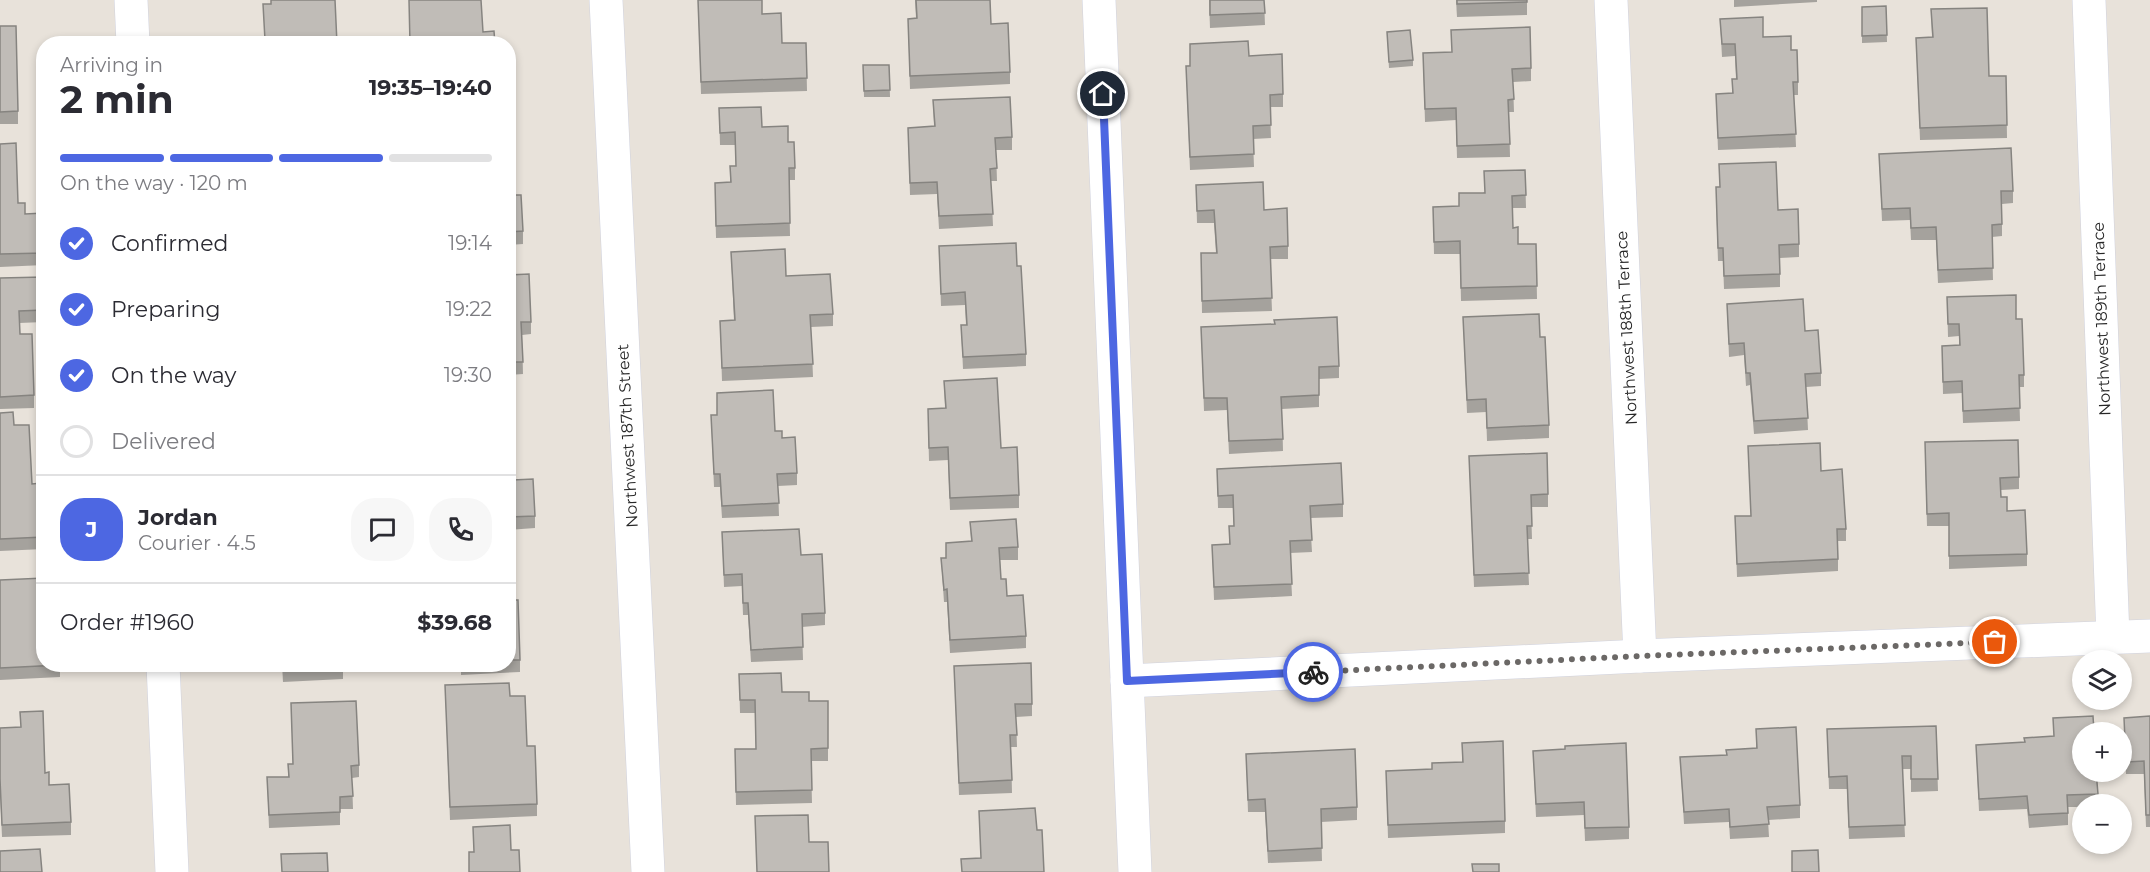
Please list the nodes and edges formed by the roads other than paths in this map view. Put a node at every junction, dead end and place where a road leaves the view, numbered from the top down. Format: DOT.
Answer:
graph roads {
  1 [pos="131,0"];
  2 [pos="606,0"];
  3 [pos="1100,0"];
  4 [pos="1611,0"];
  5 [pos="2089,0"];
  6 [pos="133,36"];
  7 [pos="2150,636"];
  8 [pos="2113,637"];
  9 [pos="1641,656"];
  10 [pos="162,672"];
  11 [pos="1127,681"];
  12 [pos="172,872"];
  13 [pos="648,872"];
  14 [pos="1135,872"];
  1 -- 6 [label="street"];
  2 -- 13 [label="street, Northwest 187th Street"];
  3 -- 11 [label="street"];
  4 -- 9 [label="street, Northwest 188th Terrace"];
  5 -- 8 [label="street, Northwest 189th Terrace"];
  7 -- 8 [label="street"];
  8 -- 9 [label="street"];
  9 -- 11 [label="street"];
  10 -- 12 [label="street"];
  11 -- 14 [label="street"];
}
